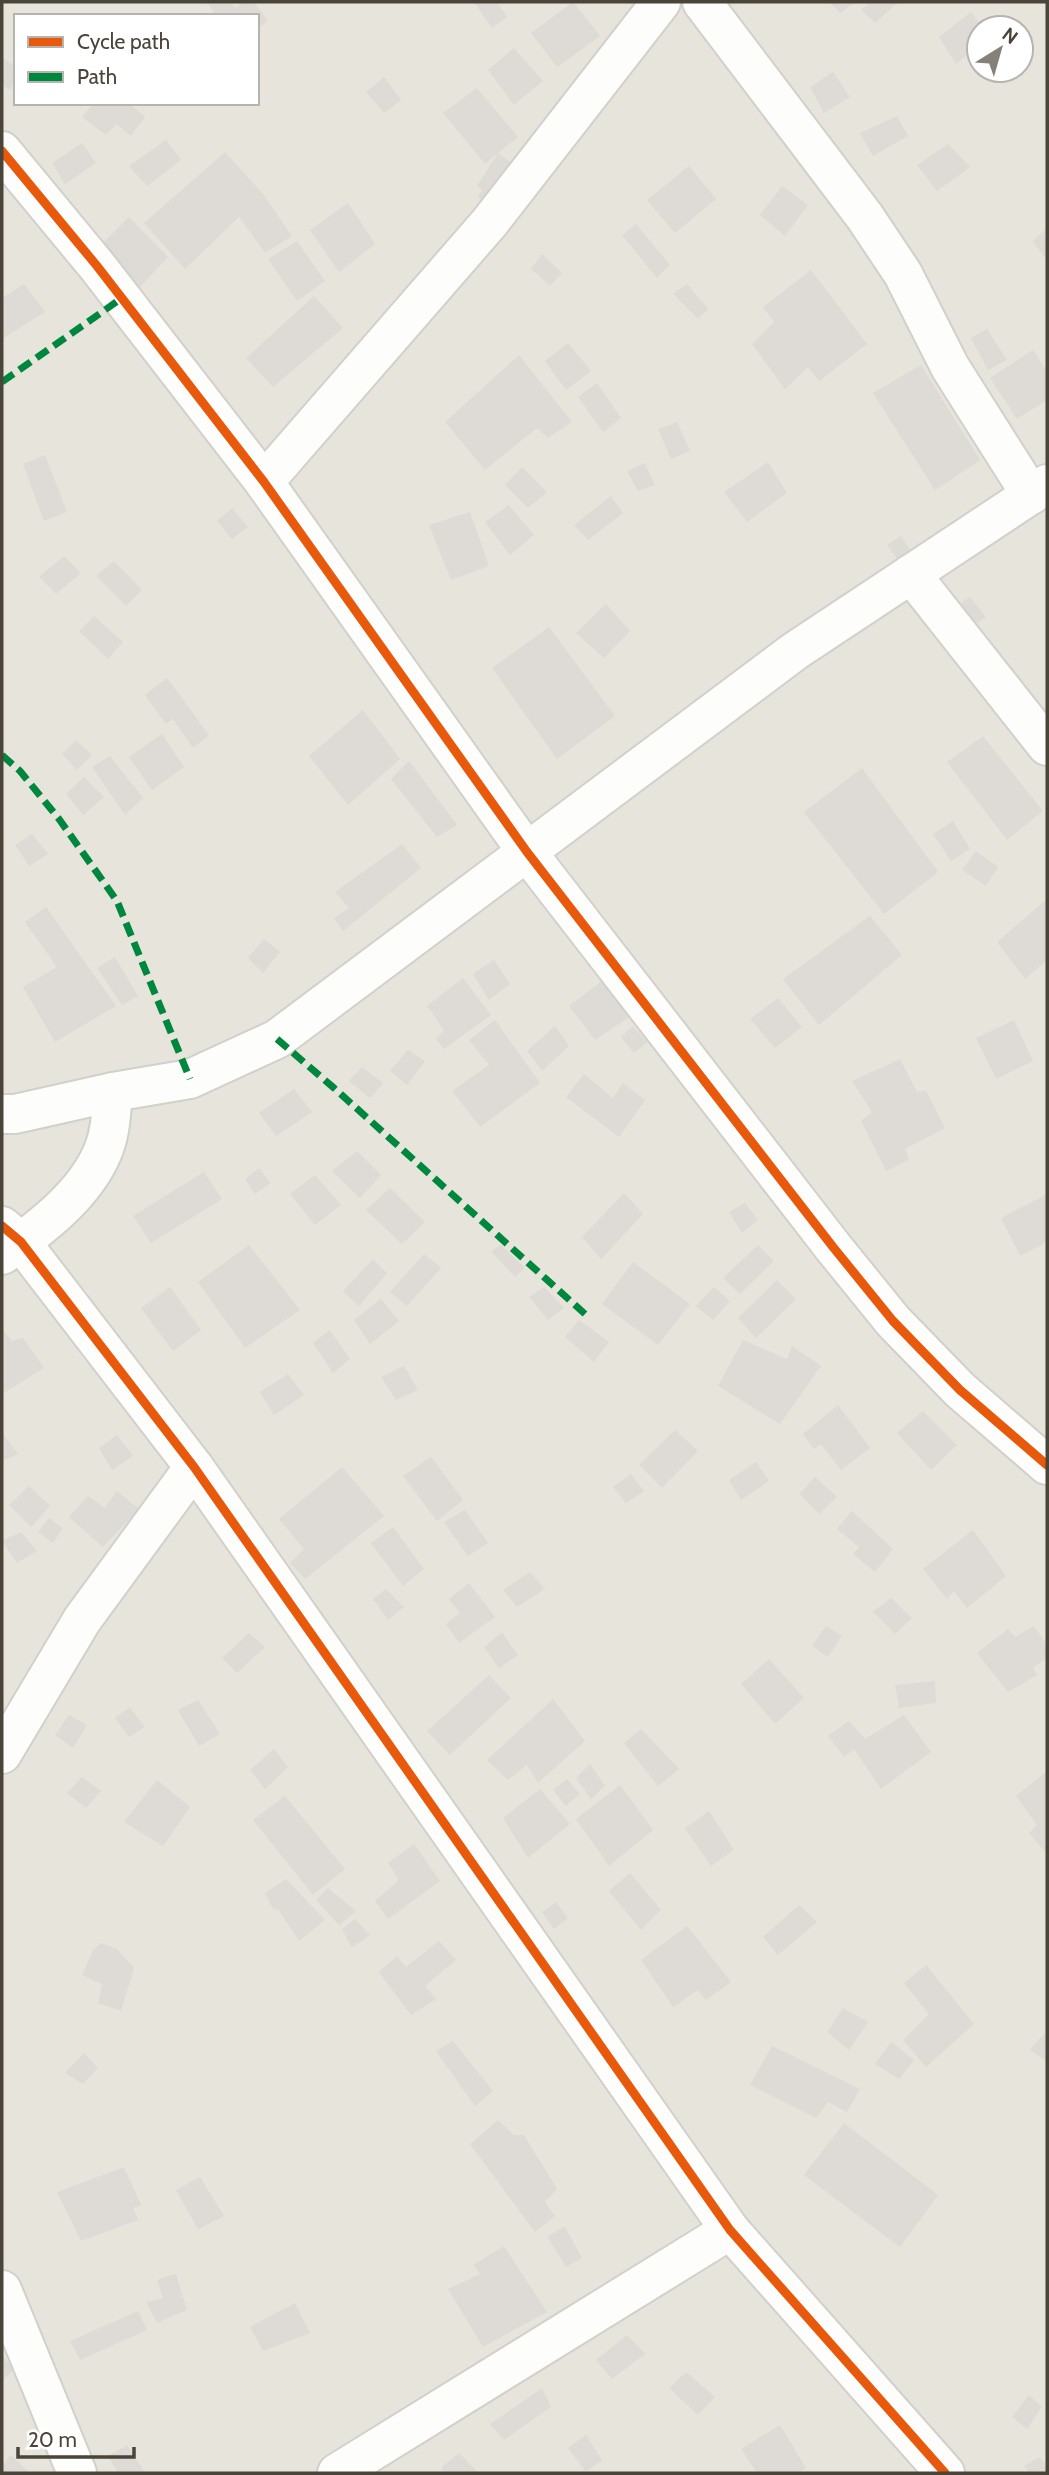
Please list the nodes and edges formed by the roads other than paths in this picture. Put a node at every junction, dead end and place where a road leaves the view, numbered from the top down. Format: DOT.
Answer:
graph roads {
  1 [pos="661,2"];
  2 [pos="702,2"];
  3 [pos="2,151"];
  4 [pos="264,482"];
  5 [pos="1039,490"];
  6 [pos="911,574"];
  7 [pos="1047,746"];
  8 [pos="527,852"];
  9 [pos="113,1092"];
  10 [pos="2,1114"];
  11 [pos="8,1241"];
  12 [pos="1047,1465"];
  13 [pos="194,1467"];
  14 [pos="2,1754"];
  15 [pos="730,2230"];
  16 [pos="2,2290"];
  17 [pos="77,2473"];
  18 [pos="337,2473"];
  19 [pos="945,2473"];
  1 -- 4 [label="street"];
  2 -- 5 [label="street"];
  3 -- 4 [label="street"];
  4 -- 8 [label="street"];
  5 -- 6 [label="street"];
  6 -- 7 [label="street"];
  6 -- 8 [label="street"];
  8 -- 9 [label="street"];
  8 -- 12 [label="street"];
  9 -- 10 [label="street"];
  9 -- 11 [label="street"];
  11 -- 13 [label="street"];
  13 -- 14 [label="street"];
  13 -- 15 [label="street"];
  15 -- 18 [label="street"];
  15 -- 19 [label="street"];
  16 -- 17 [label="street"];
}
